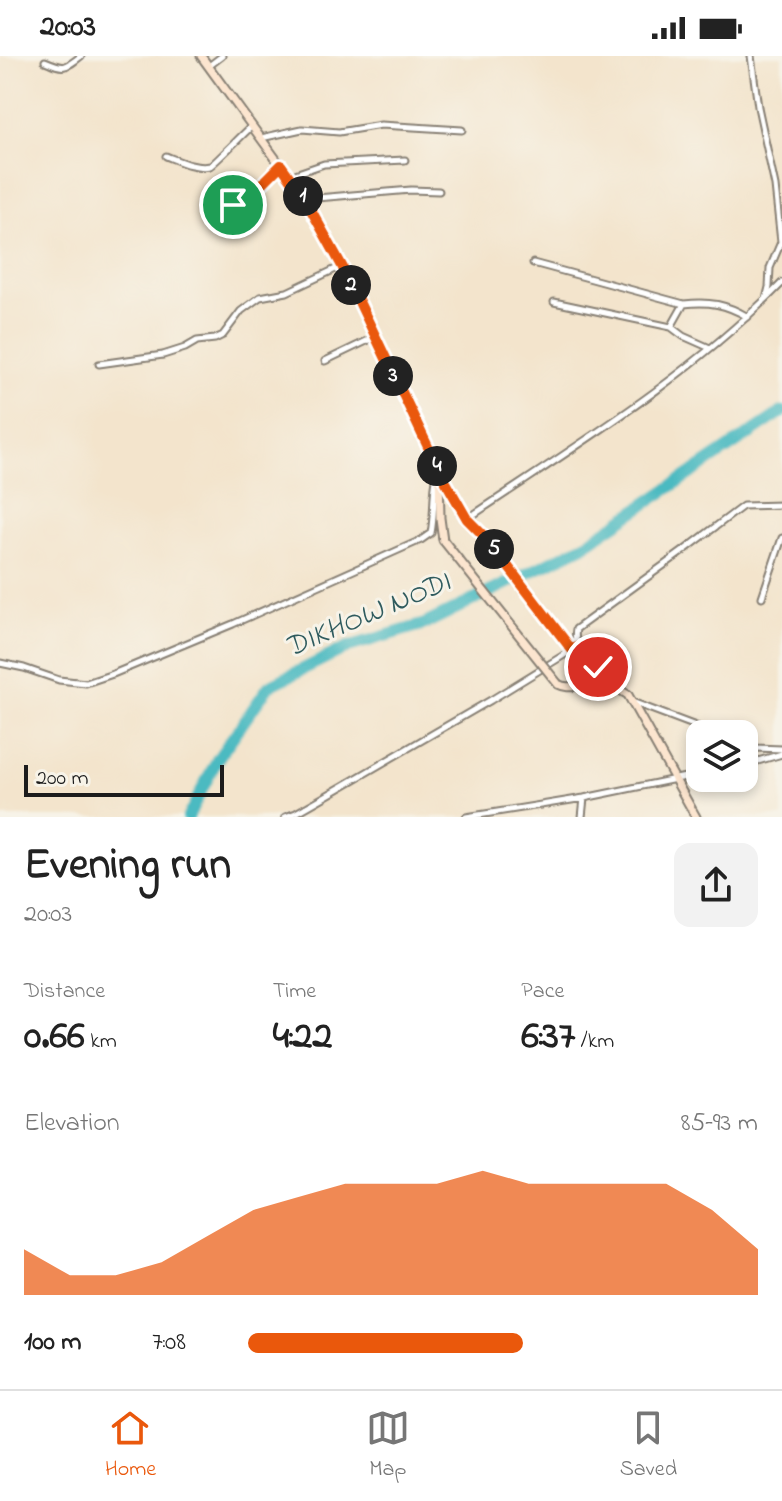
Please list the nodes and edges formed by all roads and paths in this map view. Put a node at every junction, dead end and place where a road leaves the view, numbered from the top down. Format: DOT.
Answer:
graph roads {
  1 [pos="81,56"];
  2 [pos="201,56"];
  3 [pos="222,56"];
  4 [pos="751,56"];
  5 [pos="45,61"];
  6 [pos="208,66"];
  7 [pos="252,126"];
  8 [pos="462,130"];
  9 [pos="261,138"];
  10 [pos="166,156"];
  11 [pos="405,160"];
  12 [pos="281,165"];
  13 [pos="289,176"];
  14 [pos="439,191"];
  15 [pos="305,199"];
  16 [pos="233,205"];
  17 [pos="533,263"];
  18 [pos="342,266"];
  19 [pos="782,283"];
  20 [pos="766,300"];
  21 [pos="554,302"];
  22 [pos="684,304"];
  23 [pos="748,317"];
  24 [pos="671,327"];
  25 [pos="375,337"];
  26 [pos="710,348"];
  27 [pos="325,361"];
  28 [pos="99,364"];
  29 [pos="439,470"];
  30 [pos="782,505"];
  31 [pos="467,519"];
  32 [pos="782,538"];
  33 [pos="762,597"];
  34 [pos="574,649"];
  35 [pos="0,663"];
  36 [pos="612,687"];
  37 [pos="632,702"];
  38 [pos="686,722"];
  39 [pos="758,748"];
  40 [pos="782,751"];
  41 [pos="758,760"];
  42 [pos="686,777"];
  43 [pos="676,779"];
  44 [pos="584,798"];
  45 [pos="475,816"];
  46 [pos="285,817"];
  47 [pos="466,817"];
  48 [pos="582,817"];
  49 [pos="696,817"];
  1 -- 5 [label="street"];
  2 -- 6 [label="main road"];
  3 -- 6 [label="street"];
  4 -- 20 [label="street"];
  6 -- 7 [label="main road"];
  7 -- 9 [label="main road"];
  7 -- 10 [label="street"];
  8 -- 9 [label="street"];
  9 -- 12 [label="main road"];
  11 -- 13 [label="street"];
  12 -- 13 [label="main road"];
  12 -- 16 [label="street"];
  13 -- 15 [label="main road"];
  14 -- 15 [label="street"];
  15 -- 18 [label="main road"];
  17 -- 22 [label="street"];
  18 -- 25 [label="main road"];
  18 -- 28 [label="street"];
  19 -- 20 [label="street"];
  20 -- 23 [label="street"];
  21 -- 24 [label="street"];
  22 -- 23 [label="street"];
  22 -- 24 [label="street"];
  23 -- 26 [label="street"];
  24 -- 26 [label="street"];
  25 -- 27 [label="street"];
  25 -- 29 [label="main road"];
  26 -- 31 [label="street"];
  29 -- 31 [label="street"];
  29 -- 35 [label="street"];
  29 -- 36 [label="main road, bridge"];
  30 -- 34 [label="street"];
  31 -- 34 [label="street"];
  32 -- 33 [label="street"];
  34 -- 36 [label="street"];
  34 -- 46 [label="street"];
  36 -- 37 [label="main road"];
  37 -- 38 [label="street"];
  37 -- 43 [label="main road"];
  39 -- 40 [label="street"];
  40 -- 41 [label="street"];
  42 -- 43 [label="street"];
  43 -- 44 [label="street"];
  43 -- 49 [label="main road"];
  44 -- 45 [label="street"];
  44 -- 48 [label="street"];
  45 -- 47 [label="street"];
}
